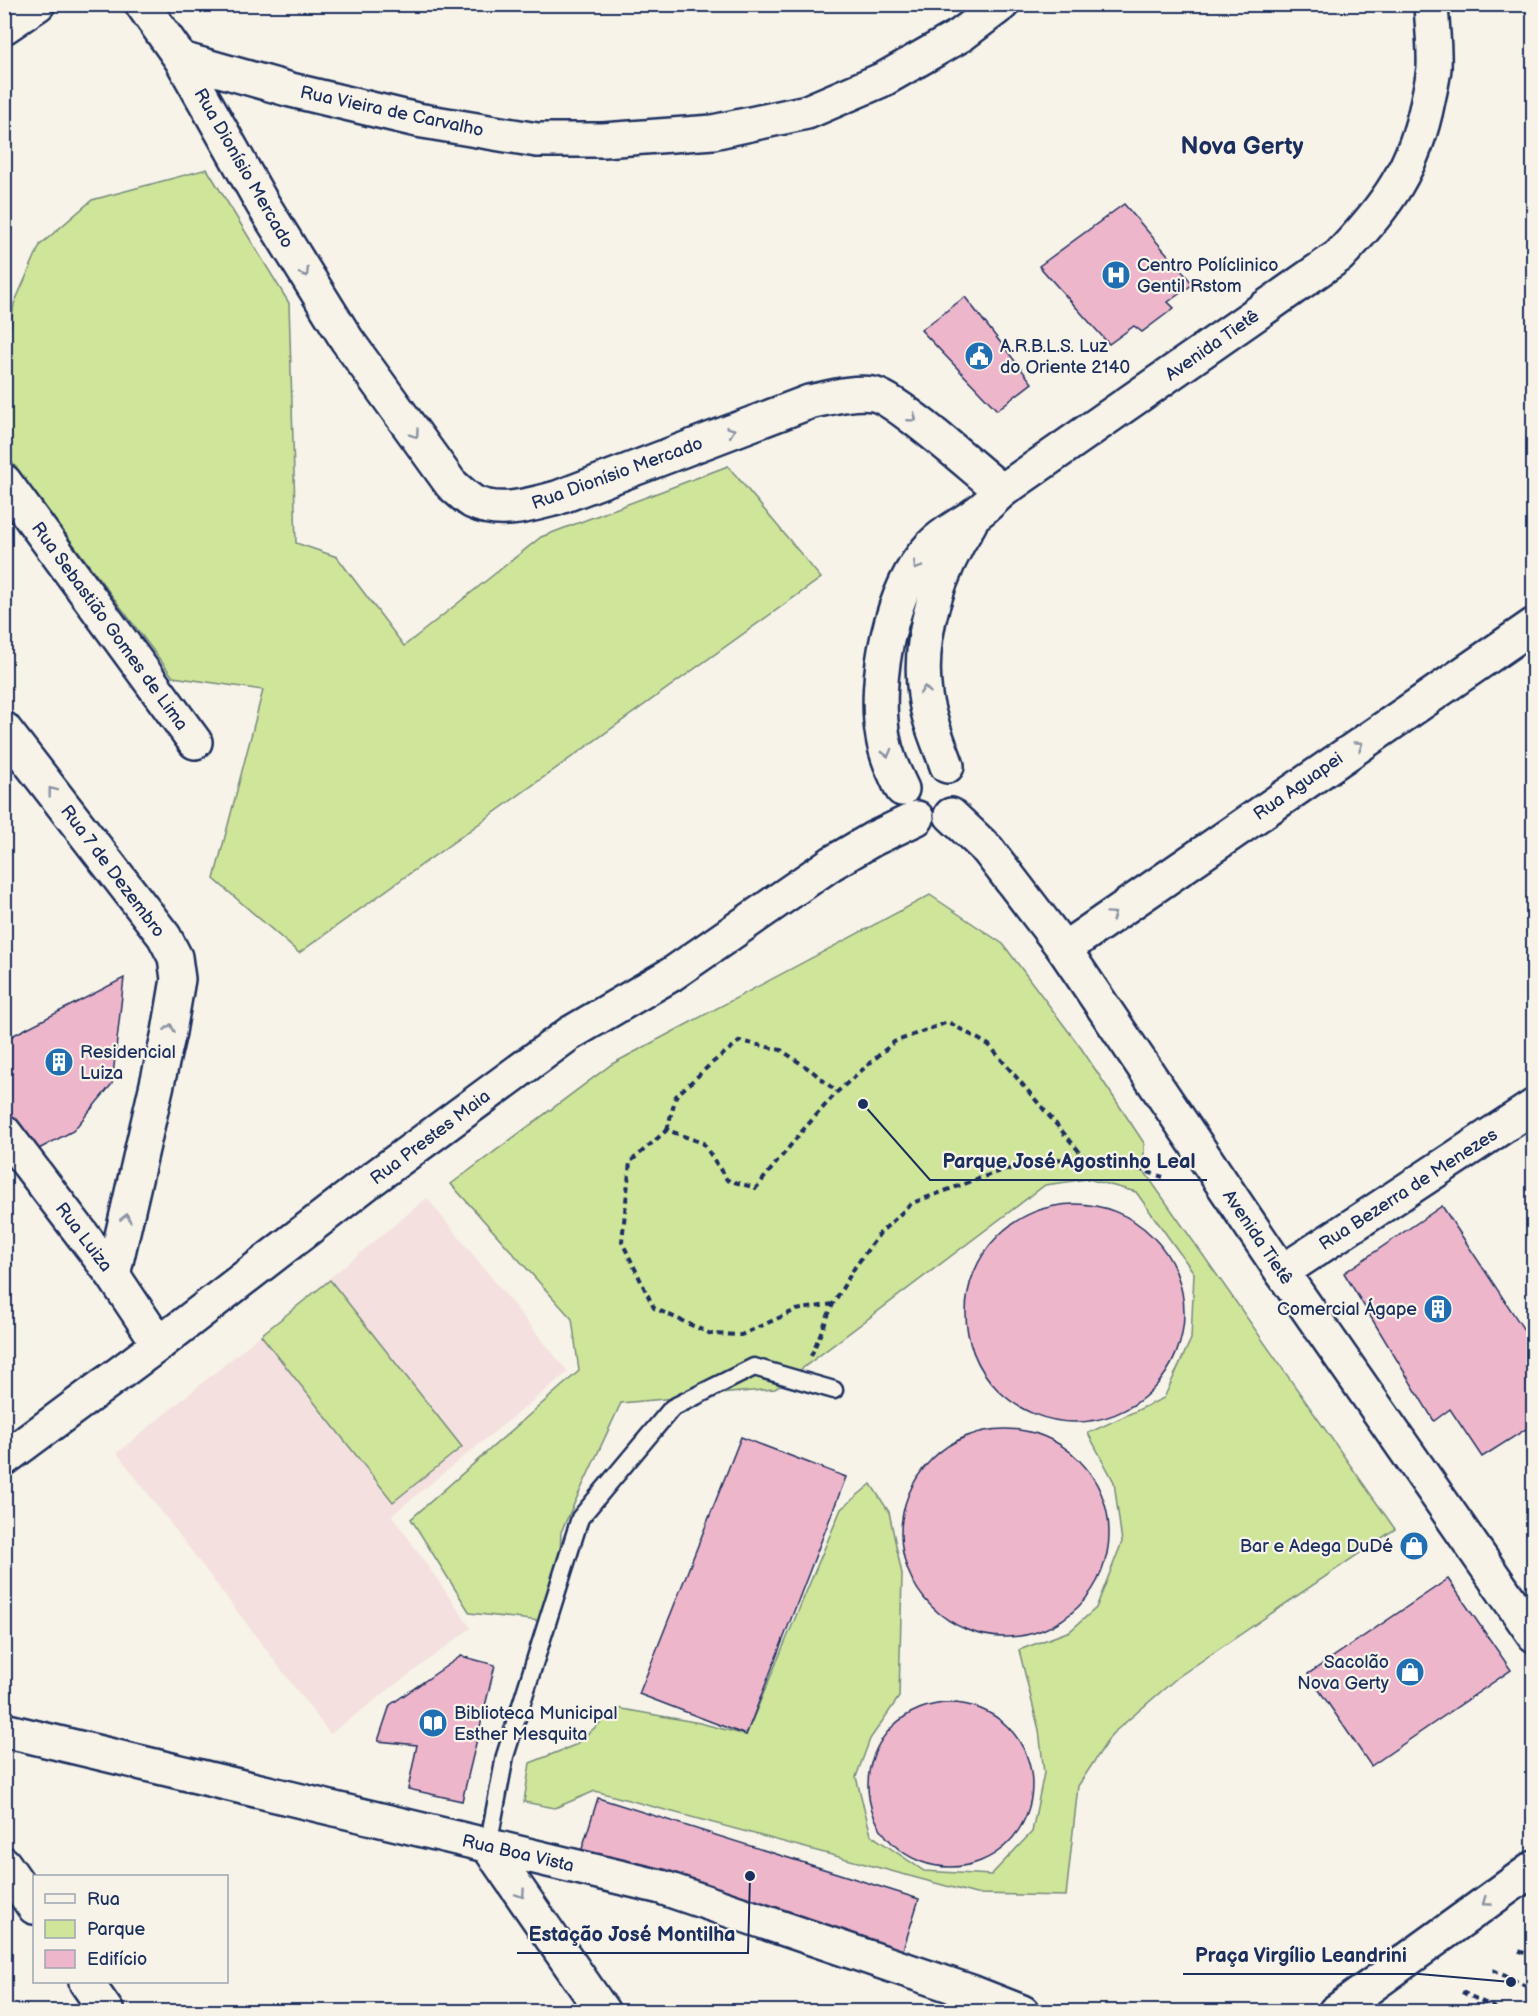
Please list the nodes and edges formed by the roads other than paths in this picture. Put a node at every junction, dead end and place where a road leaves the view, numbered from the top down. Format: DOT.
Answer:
graph roads {
  1 [pos="38,4"];
  2 [pos="142,4"];
  3 [pos="1002,4"];
  4 [pos="1431,4"];
  5 [pos="4,27"];
  6 [pos="181,59"];
  7 [pos="4,481"];
  8 [pos="1002,491"];
  9 [pos="976,514"];
  10 [pos="1533,625"];
  11 [pos="4,729"];
  12 [pos="195,742"];
  13 [pos="947,766"];
  14 [pos="907,801"];
  15 [pos="956,805"];
  16 [pos="1064,949"];
  17 [pos="1533,1106"];
  18 [pos="4,1132"];
  19 [pos="1282,1272"];
  20 [pos="113,1275"];
  21 [pos="159,1344"];
  22 [pos="834,1390"];
  23 [pos="4,1459"];
  24 [pos="1533,1635"];
  25 [pos="4,1730"];
  26 [pos="489,1846"];
  27 [pos="4,1864"];
  28 [pos="1533,1868"];
  29 [pos="33,1906"];
  30 [pos="87,1983"];
  31 [pos="107,2012"];
  32 [pos="603,2012"];
  33 [pos="1022,2012"];
  34 [pos="1335,2012"];
  1 -- 5 [label="street"];
  2 -- 6 [label="street"];
  3 -- 6 [label="street, Rua Vieira de Carvalho"];
  4 -- 8 [label="street, Avenida Tietê"];
  6 -- 8 [label="street, Rua Dionísio Mercado, one-way"];
  7 -- 12 [label="street, Rua Sebastião Gomes de Lima"];
  8 -- 9 [label="street, Avenida Tietê"];
  13 -- 9 [label="street, Avenida Tietê, one-way"];
  9 -- 14 [label="street, Avenida Tietê, one-way"];
  16 -- 10 [label="street, Rua Aguapei, one-way"];
  20 -- 11 [label="street, Rua 7 de Dezembro, one-way"];
  13 -- 14 [label="street"];
  13 -- 15 [label="street"];
  14 -- 15 [label="street"];
  14 -- 21 [label="street, Rua Prestes Maia"];
  15 -- 16 [label="street, Avenida Tietê"];
  16 -- 19 [label="street, Avenida Tietê"];
  17 -- 19 [label="street, Rua Bezerra de Menezes"];
  18 -- 20 [label="street, Rua Luiza"];
  19 -- 24 [label="street, Avenida Tietê"];
  20 -- 21 [label="street, Rua Luiza"];
  21 -- 23 [label="street, Rua Prestes Maia"];
  22 -- 26 [label="lane"];
  25 -- 26 [label="street, Rua Boa Vista"];
  26 -- 32 [label="street, one-way"];
  26 -- 33 [label="street, Rua Boa Vista"];
  27 -- 29 [label="street"];
  28 -- 34 [label="street, one-way"];
  30 -- 31 [label="street"];
}
